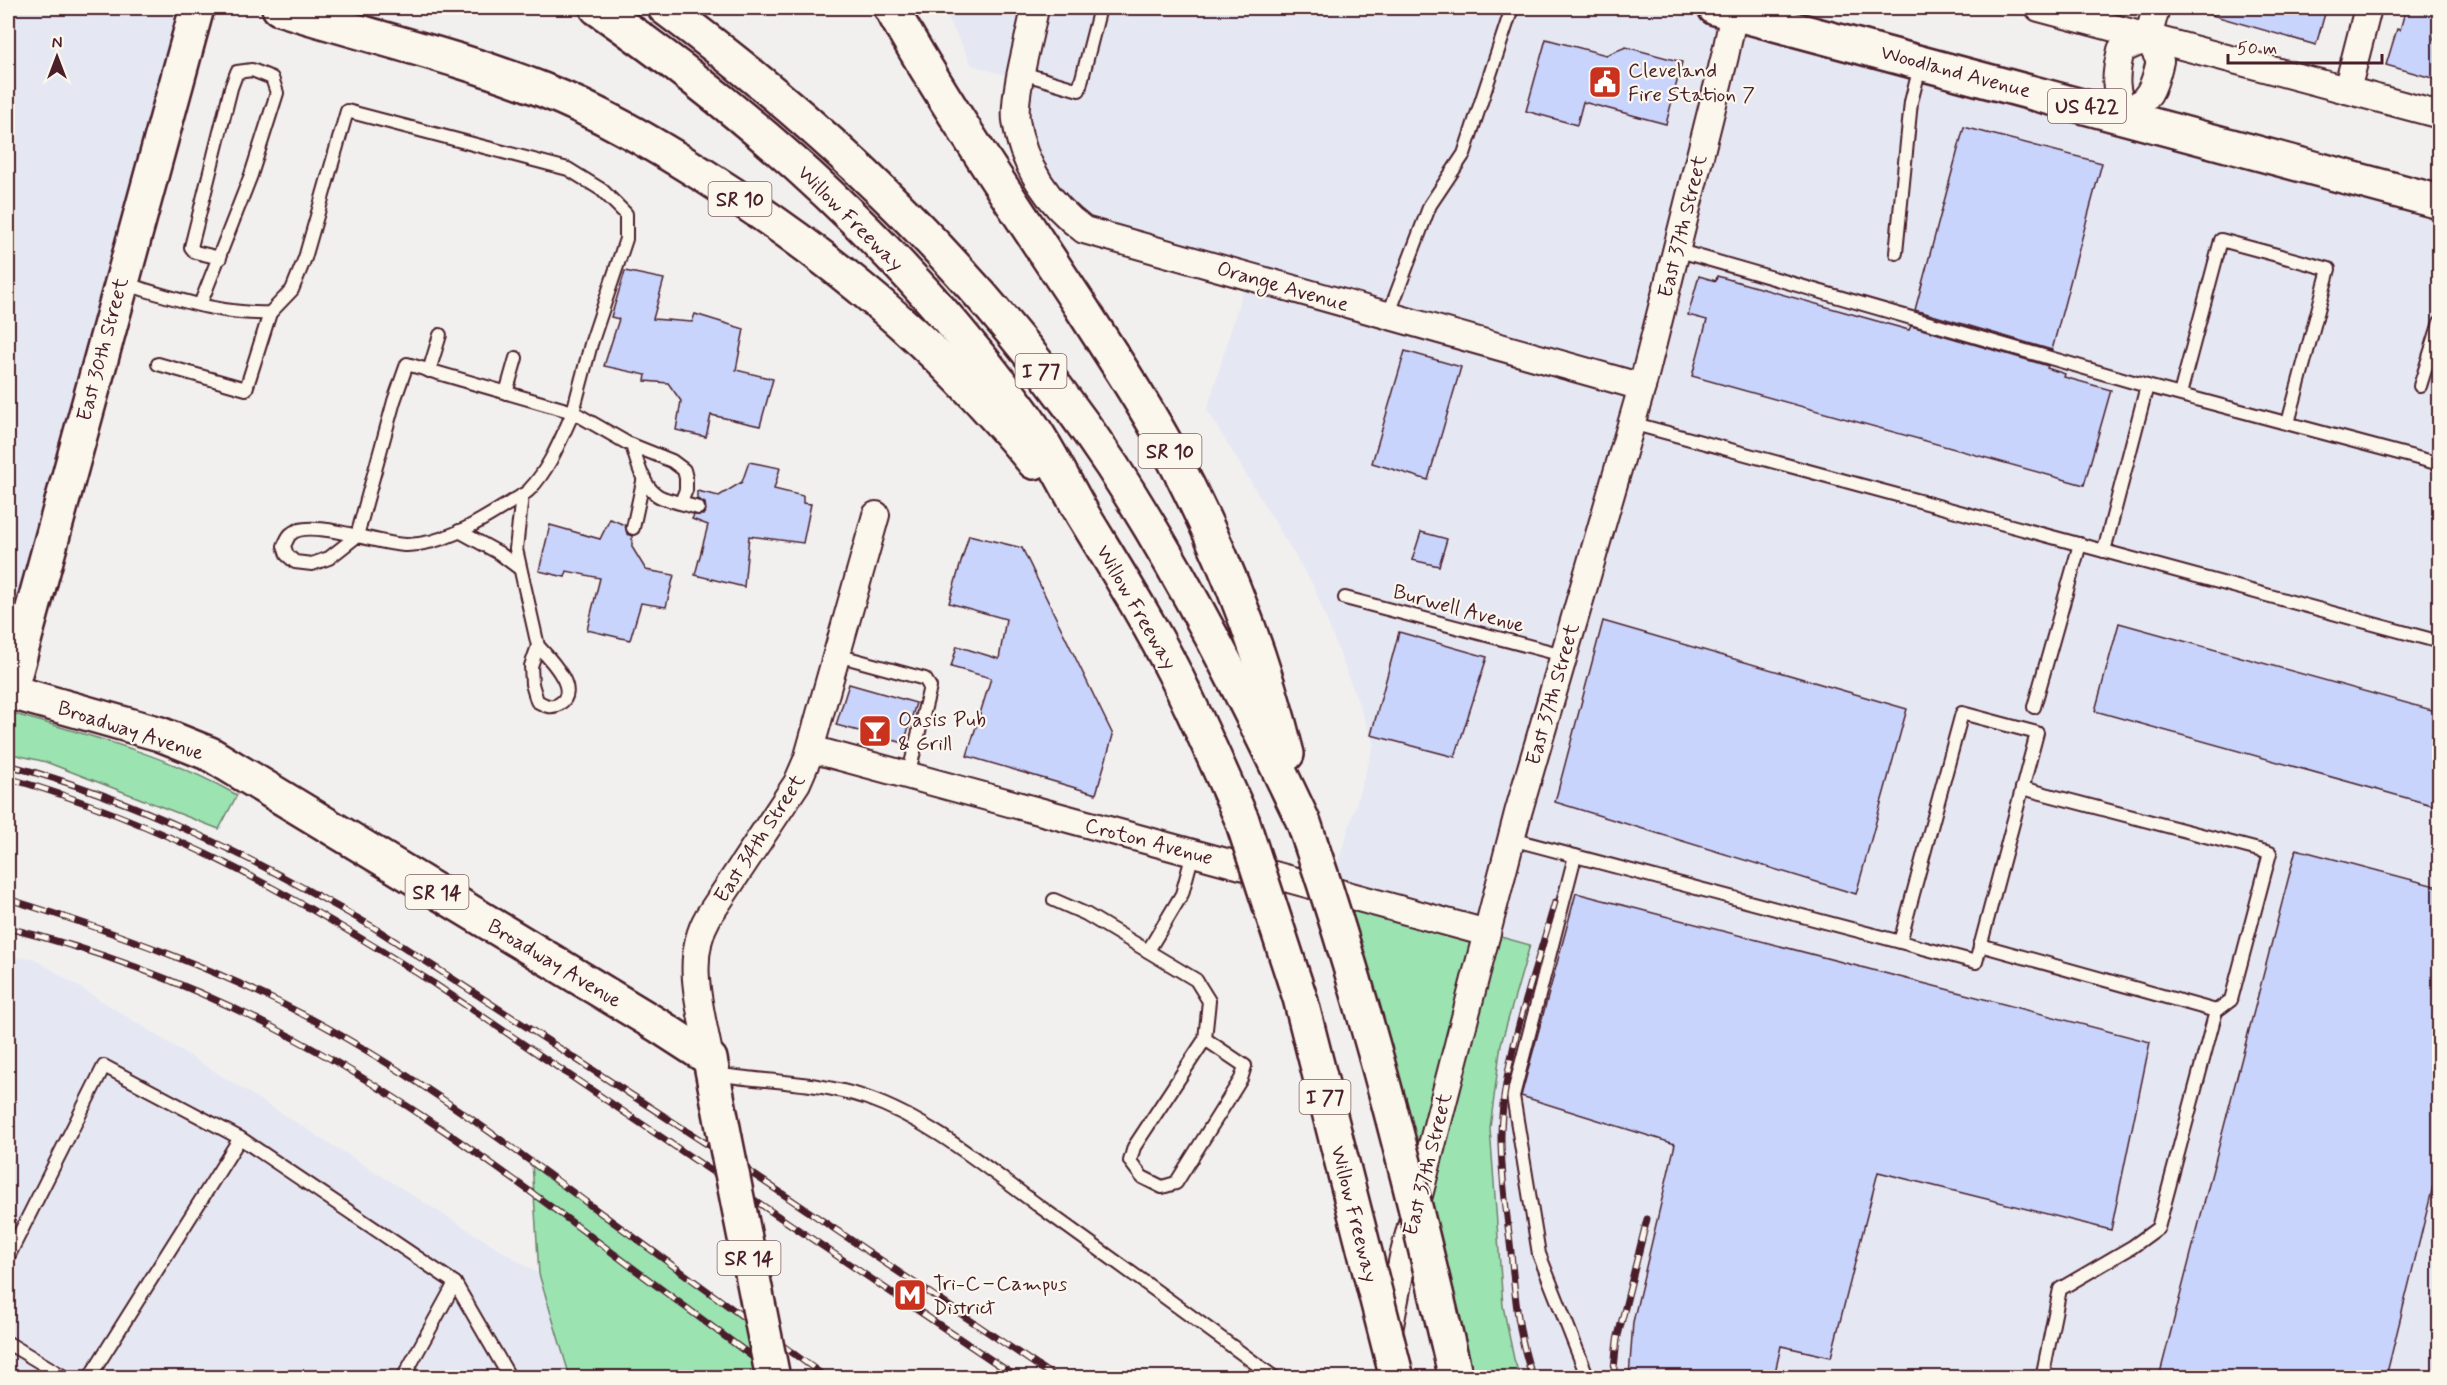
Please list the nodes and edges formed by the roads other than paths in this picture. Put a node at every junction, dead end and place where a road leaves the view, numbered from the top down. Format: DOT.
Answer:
graph roads {
  1 [pos="197,8"];
  2 [pos="279,8"];
  3 [pos="597,8"];
  4 [pos="665,8"];
  5 [pos="885,8"];
  6 [pos="891,8"];
  7 [pos="1035,8"];
  8 [pos="1100,8"];
  9 [pos="1512,8"];
  10 [pos="2040,8"];
  11 [pos="2156,8"];
  12 [pos="2368,8"];
  13 [pos="1730,9"];
  14 [pos="2148,38"];
  15 [pos="911,43"];
  16 [pos="1922,62"];
  17 [pos="1020,80"];
  18 [pos="2347,90"];
  19 [pos="2439,115"];
  20 [pos="2124,116"];
  21 [pos="2439,202"];
  22 [pos="1676,250"];
  23 [pos="1896,253"];
  24 [pos="220,258"];
  25 [pos="120,283"];
  26 [pos="200,305"];
  27 [pos="270,314"];
  28 [pos="1388,315"];
  29 [pos="2439,321"];
  30 [pos="440,335"];
  31 [pos="516,358"];
  32 [pos="158,364"];
  33 [pos="429,371"];
  34 [pos="2147,386"];
  35 [pos="2420,386"];
  36 [pos="1642,387"];
  37 [pos="506,393"];
  38 [pos="2180,394"];
  39 [pos="573,412"];
  40 [pos="1631,423"];
  41 [pos="2288,423"];
  42 [pos="632,445"];
  43 [pos="2439,464"];
  44 [pos="644,477"];
  45 [pos="522,495"];
  46 [pos="681,502"];
  47 [pos="698,508"];
  48 [pos="876,515"];
  49 [pos="633,528"];
  50 [pos="459,531"];
  51 [pos="357,536"];
  52 [pos="1101,544"];
  53 [pos="2080,544"];
  54 [pos="2104,551"];
  55 [pos="519,568"];
  56 [pos="1345,598"];
  57 [pos="2439,642"];
  58 [pos="538,646"];
  59 [pos="837,655"];
  60 [pos="1563,655"];
  61 [pos="9,692"];
  62 [pos="2034,707"];
  63 [pos="811,749"];
  64 [pos="908,776"];
  65 [pos="2022,788"];
  66 [pos="1307,832"];
  67 [pos="1511,839"];
  68 [pos="1193,853"];
  69 [pos="1575,856"];
  70 [pos="1054,900"];
  71 [pos="1487,933"];
  72 [pos="1900,942"];
  73 [pos="1980,945"];
  74 [pos="1148,951"];
  75 [pos="2216,1011"];
  76 [pos="1205,1039"];
  77 [pos="711,1066"];
  78 [pos="240,1137"];
  79 [pos="8,1257"];
  80 [pos="455,1283"];
  81 [pos="8,1343"];
  82 [pos="66,1377"];
  83 [pos="89,1377"];
  84 [pos="403,1377"];
  85 [pos="510,1377"];
  86 [pos="773,1377"];
  87 [pos="1275,1377"];
  88 [pos="1380,1377"];
  89 [pos="1397,1377"];
  90 [pos="1456,1377"];
  91 [pos="1588,1377"];
  92 [pos="2042,1377"];
  1 -- 25 [label="main road, East 30th Street"];
  2 -- 52 [label="main road, SR 10"];
  3 -- 52 [label="main road, Willow Freeway / I 77"];
  4 -- 66 [label="main road, Willow Freeway / I 77"];
  5 -- 15 [label="main road, SR 10"];
  6 -- 15 [label="main road"];
  7 -- 17 [label="street"];
  8 -- 17 [label="lane"];
  9 -- 28 [label="lane"];
  10 -- 14 [label="street"];
  11 -- 14 [label="street"];
  12 -- 18 [label="street"];
  13 -- 16 [label="main road, Woodland Avenue / US 422"];
  13 -- 22 [label="street, East 37th Street"];
  14 -- 18 [label="street"];
  14 -- 20 [label="street"];
  14 -- 20 [label="street"];
  15 -- 66 [label="main road, SR 10"];
  16 -- 20 [label="main road, Woodland Avenue / US 422"];
  16 -- 23 [label="lane"];
  17 -- 28 [label="street, Orange Avenue"];
  18 -- 19 [label="street"];
  20 -- 21 [label="main road, Woodland Avenue / US 422"];
  22 -- 34 [label="lane"];
  22 -- 36 [label="street, East 37th Street"];
  24 -- 24 [label="lane"];
  24 -- 26 [label="lane"];
  25 -- 26 [label="lane"];
  25 -- 61 [label="main road, East 30th Street"];
  26 -- 27 [label="lane"];
  27 -- 32 [label="lane"];
  27 -- 39 [label="lane"];
  28 -- 36 [label="street, Orange Avenue"];
  29 -- 35 [label="lane"];
  30 -- 33 [label="lane"];
  31 -- 37 [label="lane"];
  33 -- 37 [label="lane"];
  33 -- 51 [label="lane"];
  34 -- 38 [label="lane"];
  34 -- 54 [label="lane"];
  36 -- 40 [label="street, East 37th Street"];
  37 -- 39 [label="lane"];
  38 -- 41 [label="lane"];
  38 -- 41 [label="lane"];
  39 -- 42 [label="lane"];
  39 -- 45 [label="lane"];
  40 -- 53 [label="lane"];
  40 -- 60 [label="street, East 37th Street"];
  41 -- 43 [label="lane"];
  42 -- 44 [label="lane"];
  42 -- 46 [label="lane"];
  44 -- 46 [label="lane"];
  44 -- 49 [label="lane"];
  45 -- 50 [label="lane"];
  45 -- 55 [label="lane"];
  46 -- 47 [label="lane"];
  48 -- 59 [label="street, East 34th Street"];
  50 -- 51 [label="lane"];
  50 -- 55 [label="lane"];
  51 -- 51 [label="lane"];
  52 -- 89 [label="main road, Willow Freeway / I 77, bridge"];
  53 -- 54 [label="lane"];
  53 -- 62 [label="lane"];
  54 -- 57 [label="lane"];
  55 -- 58 [label="lane"];
  56 -- 60 [label="lane, Burwell Avenue"];
  58 -- 58 [label="lane"];
  59 -- 63 [label="street, East 34th Street"];
  59 -- 64 [label="lane"];
  60 -- 67 [label="street, East 37th Street"];
  61 -- 77 [label="main road, Broadway Avenue / SR 14"];
  63 -- 64 [label="street, Croton Avenue"];
  63 -- 77 [label="street, East 34th Street"];
  64 -- 68 [label="street, Croton Avenue"];
  65 -- 72 [label="lane"];
  65 -- 73 [label="lane"];
  65 -- 75 [label="lane"];
  66 -- 90 [label="main road, Willow Freeway / I 77, bridge"];
  67 -- 69 [label="lane"];
  67 -- 71 [label="street, East 37th Street"];
  68 -- 71 [label="street, Croton Avenue"];
  68 -- 74 [label="lane"];
  69 -- 72 [label="lane"];
  69 -- 91 [label="lane"];
  70 -- 74 [label="lane"];
  71 -- 88 [label="street, East 37th Street"];
  72 -- 73 [label="lane"];
  73 -- 75 [label="lane"];
  74 -- 76 [label="lane"];
  75 -- 92 [label="lane"];
  76 -- 76 [label="lane"];
  77 -- 86 [label="main road, SR 14, bridge"];
  77 -- 87 [label="lane"];
  78 -- 79 [label="lane"];
  78 -- 80 [label="lane"];
  78 -- 83 [label="lane"];
  80 -- 84 [label="lane"];
  80 -- 85 [label="lane"];
  81 -- 82 [label="lane"];
}
